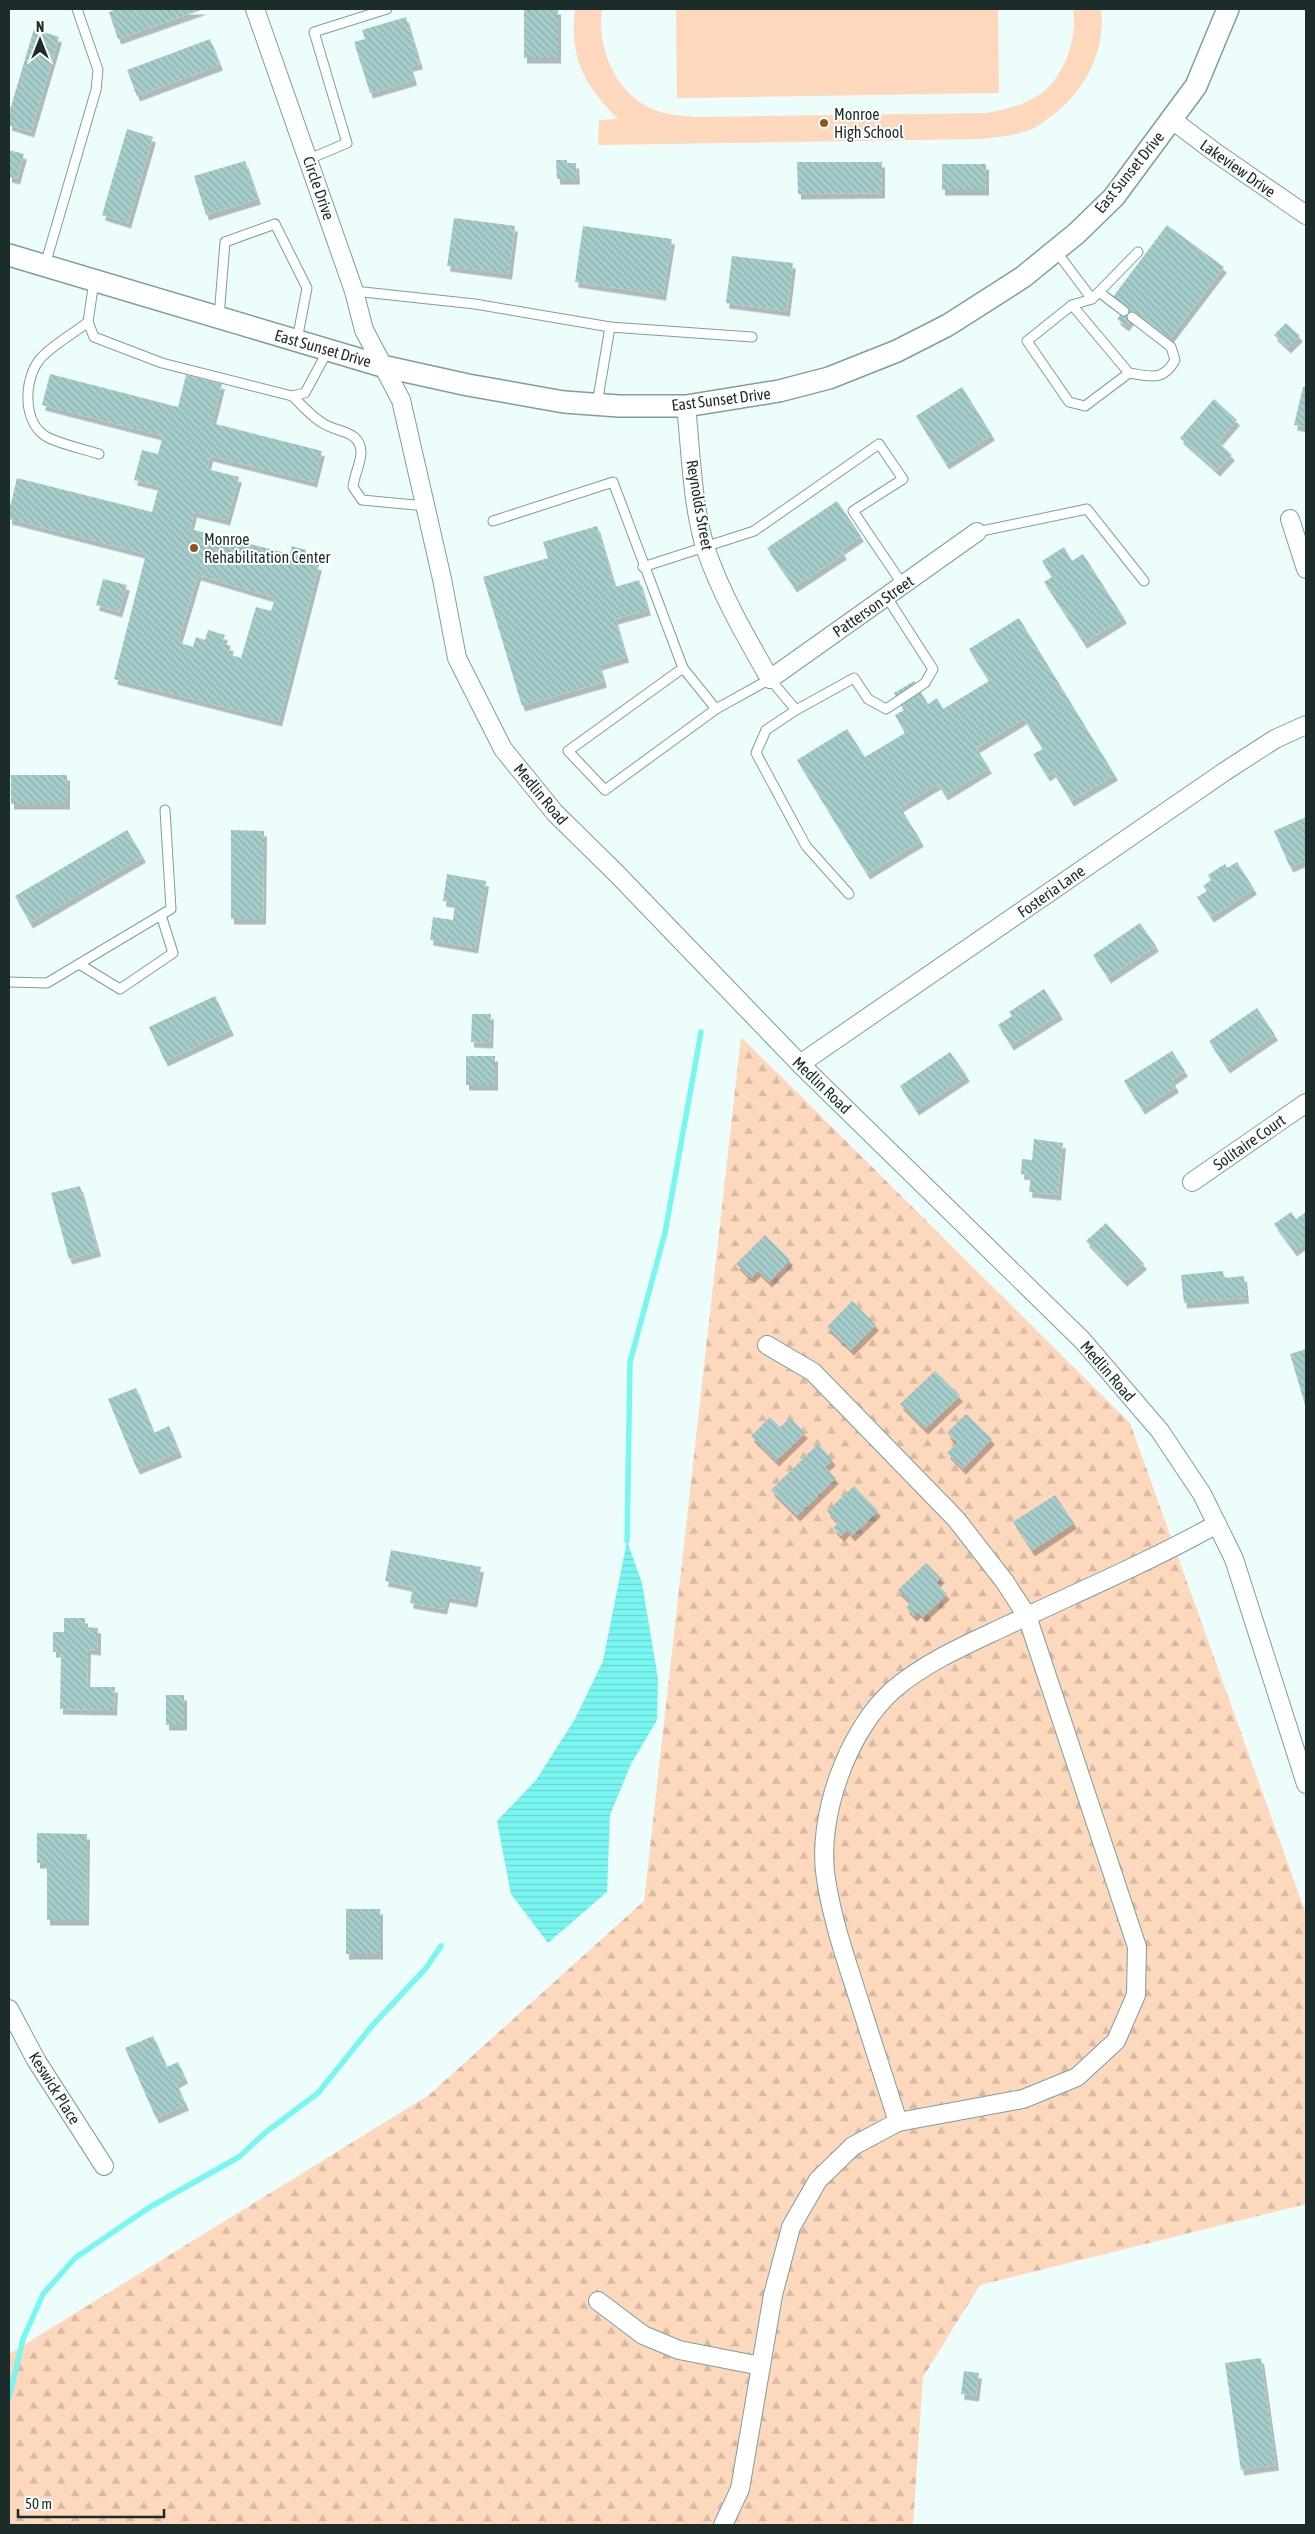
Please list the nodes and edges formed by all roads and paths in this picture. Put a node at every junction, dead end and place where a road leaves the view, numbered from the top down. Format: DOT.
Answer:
graph roads {
  1 [pos="77,9"];
  2 [pos="256,9"];
  3 [pos="387,9"];
  4 [pos="1228,9"];
  5 [pos="1171,119"];
  6 [pos="309,159"];
  7 [pos="1306,215"];
  8 [pos="1056,250"];
  9 [pos="1138,252"];
  10 [pos="9,255"];
  11 [pos="44,266"];
  12 [pos="94,280"];
  13 [pos="354,291"];
  14 [pos="1095,295"];
  15 [pos="1072,305"];
  16 [pos="1124,311"];
  17 [pos="1132,317"];
  18 [pos="219,318"];
  19 [pos="88,322"];
  20 [pos="610,327"];
  21 [pos="752,337"];
  22 [pos="297,340"];
  23 [pos="328,350"];
  24 [pos="382,366"];
  25 [pos="1129,373"];
  26 [pos="292,396"];
  27 [pos="597,404"];
  28 [pos="686,406"];
  29 [pos="99,454"];
  30 [pos="426,506"];
  31 [pos="1290,518"];
  32 [pos="493,521"];
  33 [pos="977,532"];
  34 [pos="706,548"];
  35 [pos="643,566"];
  36 [pos="1306,569"];
  37 [pos="1144,581"];
  38 [pos="903,585"];
  39 [pos="886,596"];
  40 [pos="683,668"];
  41 [pos="770,680"];
  42 [pos="716,709"];
  43 [pos="796,710"];
  44 [pos="1306,725"];
  45 [pos="165,810"];
  46 [pos="849,894"];
  47 [pos="160,915"];
  48 [pos="79,964"];
  49 [pos="9,982"];
  50 [pos="800,1064"];
  51 [pos="1306,1103"];
  52 [pos="1192,1182"];
  53 [pos="767,1345"];
  54 [pos="1217,1524"];
  55 [pos="1027,1616"];
  56 [pos="1306,1784"];
  57 [pos="9,2009"];
  58 [pos="898,2122"];
  59 [pos="104,2166"];
  60 [pos="598,2301"];
  61 [pos="761,2366"];
  62 [pos="723,2525"];
  1 -- 11 [label="lane"];
  2 -- 6 [label="street, Circle Drive"];
  3 -- 6 [label="lane"];
  4 -- 5 [label="street, East Sunset Drive"];
  5 -- 7 [label="street, Lakeview Drive"];
  5 -- 8 [label="street, East Sunset Drive"];
  6 -- 13 [label="street, Circle Drive"];
  8 -- 14 [label="lane"];
  8 -- 28 [label="street, East Sunset Drive"];
  9 -- 14 [label="lane"];
  10 -- 11 [label="street, East Sunset Drive"];
  11 -- 12 [label="street, East Sunset Drive"];
  12 -- 18 [label="street, East Sunset Drive"];
  12 -- 19 [label="lane"];
  13 -- 20 [label="lane"];
  13 -- 24 [label="street, Circle Drive"];
  14 -- 15 [label="lane"];
  14 -- 16 [label="lane"];
  15 -- 25 [label="lane"];
  15 -- 25 [label="lane"];
  17 -- 25 [label="lane"];
  18 -- 22 [label="street, East Sunset Drive"];
  18 -- 22 [label="lane"];
  19 -- 26 [label="lane"];
  19 -- 29 [label="lane"];
  20 -- 21 [label="lane"];
  20 -- 27 [label="lane"];
  22 -- 23 [label="street, East Sunset Drive"];
  23 -- 24 [label="street, East Sunset Drive"];
  23 -- 26 [label="lane"];
  24 -- 27 [label="street, East Sunset Drive"];
  24 -- 30 [label="street, Medlin Road"];
  26 -- 30 [label="lane"];
  27 -- 28 [label="street, East Sunset Drive"];
  28 -- 34 [label="street, Reynolds Street"];
  30 -- 50 [label="street, Medlin Road"];
  31 -- 36 [label="street"];
  32 -- 35 [label="lane"];
  33 -- 37 [label="lane"];
  33 -- 38 [label="street, Patterson Street"];
  34 -- 35 [label="lane"];
  34 -- 38 [label="lane"];
  34 -- 41 [label="street, Reynolds Street"];
  35 -- 40 [label="lane"];
  38 -- 39 [label="street, Patterson Street"];
  39 -- 41 [label="street, Patterson Street"];
  39 -- 43 [label="lane"];
  40 -- 42 [label="lane"];
  40 -- 42 [label="lane"];
  41 -- 42 [label="lane"];
  41 -- 43 [label="lane"];
  43 -- 46 [label="lane"];
  44 -- 50 [label="street, Fosteria Lane"];
  45 -- 47 [label="lane"];
  47 -- 48 [label="lane"];
  47 -- 48 [label="lane"];
  48 -- 49 [label="lane"];
  50 -- 54 [label="street, Medlin Road"];
  51 -- 52 [label="street, Solitaire Court"];
  53 -- 55 [label="street"];
  54 -- 55 [label="street"];
  54 -- 56 [label="street, Medlin Road"];
  55 -- 58 [label="street"];
  55 -- 58 [label="street"];
  57 -- 59 [label="street, Keswick Place"];
  58 -- 61 [label="street"];
  60 -- 61 [label="street"];
  61 -- 62 [label="street"];
}
